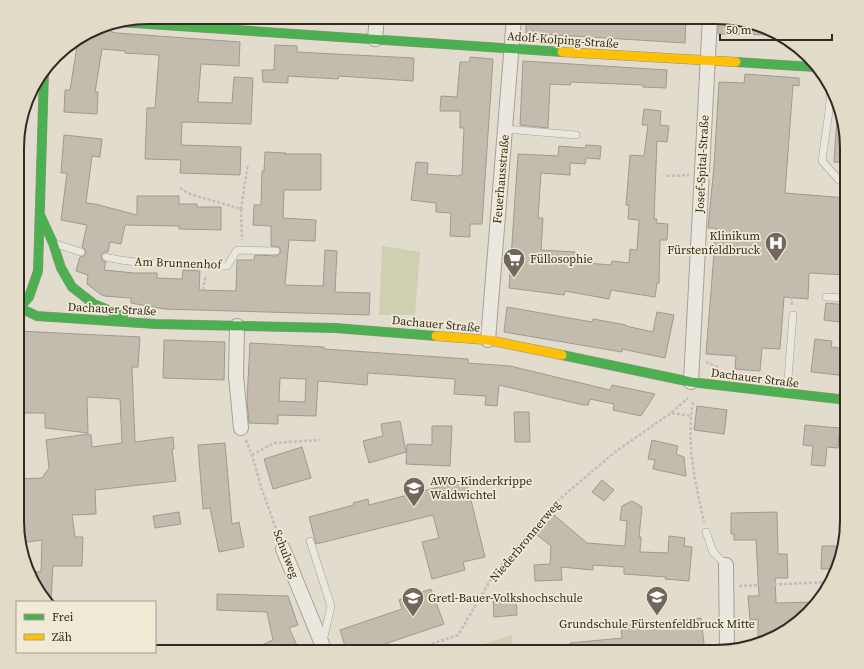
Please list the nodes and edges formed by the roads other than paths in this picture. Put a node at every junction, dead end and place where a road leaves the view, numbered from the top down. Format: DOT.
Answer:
graph roads {
  1 [pos="146,24"];
  2 [pos="376,24"];
  3 [pos="514,24"];
  4 [pos="710,24"];
  5 [pos="375,39"];
  6 [pos="512,49"];
  7 [pos="708,61"];
  8 [pos="810,68"];
  9 [pos="44,81"];
  10 [pos="830,99"];
  11 [pos="505,129"];
  12 [pos="576,135"];
  13 [pos="839,180"];
  14 [pos="39,214"];
  15 [pos="53,243"];
  16 [pos="276,251"];
  17 [pos="81,252"];
  18 [pos="106,257"];
  19 [pos="826,297"];
  20 [pos="840,298"];
  21 [pos="24,303"];
  22 [pos="24,311"];
  23 [pos="793,315"];
  24 [pos="140,323"];
  25 [pos="237,326"];
  26 [pos="488,340"];
  27 [pos="691,382"];
  28 [pos="786,393"];
  29 [pos="840,399"];
  30 [pos="241,428"];
  31 [pos="706,532"];
  32 [pos="310,541"];
  33 [pos="283,549"];
  34 [pos="726,565"];
  35 [pos="727,644"];
  36 [pos="322,645"];
  37 [pos="324,645"];
  1 -- 5 [label="street, Adolf-Kolping-Straße"];
  2 -- 5 [label="street"];
  3 -- 6 [label="street, Feuerhausstraße"];
  4 -- 7 [label="street, Josef-Spital-Straße"];
  5 -- 6 [label="street, Adolf-Kolping-Straße"];
  6 -- 7 [label="street, Adolf-Kolping-Straße"];
  6 -- 11 [label="street, Feuerhausstraße"];
  7 -- 8 [label="street, Adolf-Kolping-Straße"];
  7 -- 27 [label="street, Josef-Spital-Straße"];
  9 -- 14 [label="street"];
  10 -- 13 [label="lane"];
  11 -- 12 [label="lane"];
  11 -- 26 [label="street, Feuerhausstraße"];
  14 -- 15 [label="street"];
  14 -- 21 [label="street"];
  15 -- 17 [label="lane"];
  15 -- 24 [label="street"];
  16 -- 18 [label="lane, Am Brunnenhof"];
  19 -- 20 [label="lane"];
  22 -- 24 [label="street, Dachauer Straße"];
  23 -- 28 [label="lane"];
  24 -- 25 [label="street, Dachauer Straße"];
  25 -- 26 [label="street, Dachauer Straße"];
  25 -- 30 [label="street"];
  26 -- 27 [label="street, Dachauer Straße"];
  27 -- 28 [label="street, Dachauer Straße"];
  28 -- 29 [label="street, Dachauer Straße"];
  31 -- 34 [label="lane"];
  32 -- 37 [label="lane"];
  33 -- 36 [label="street, Schulweg"];
  34 -- 35 [label="street"];
}
